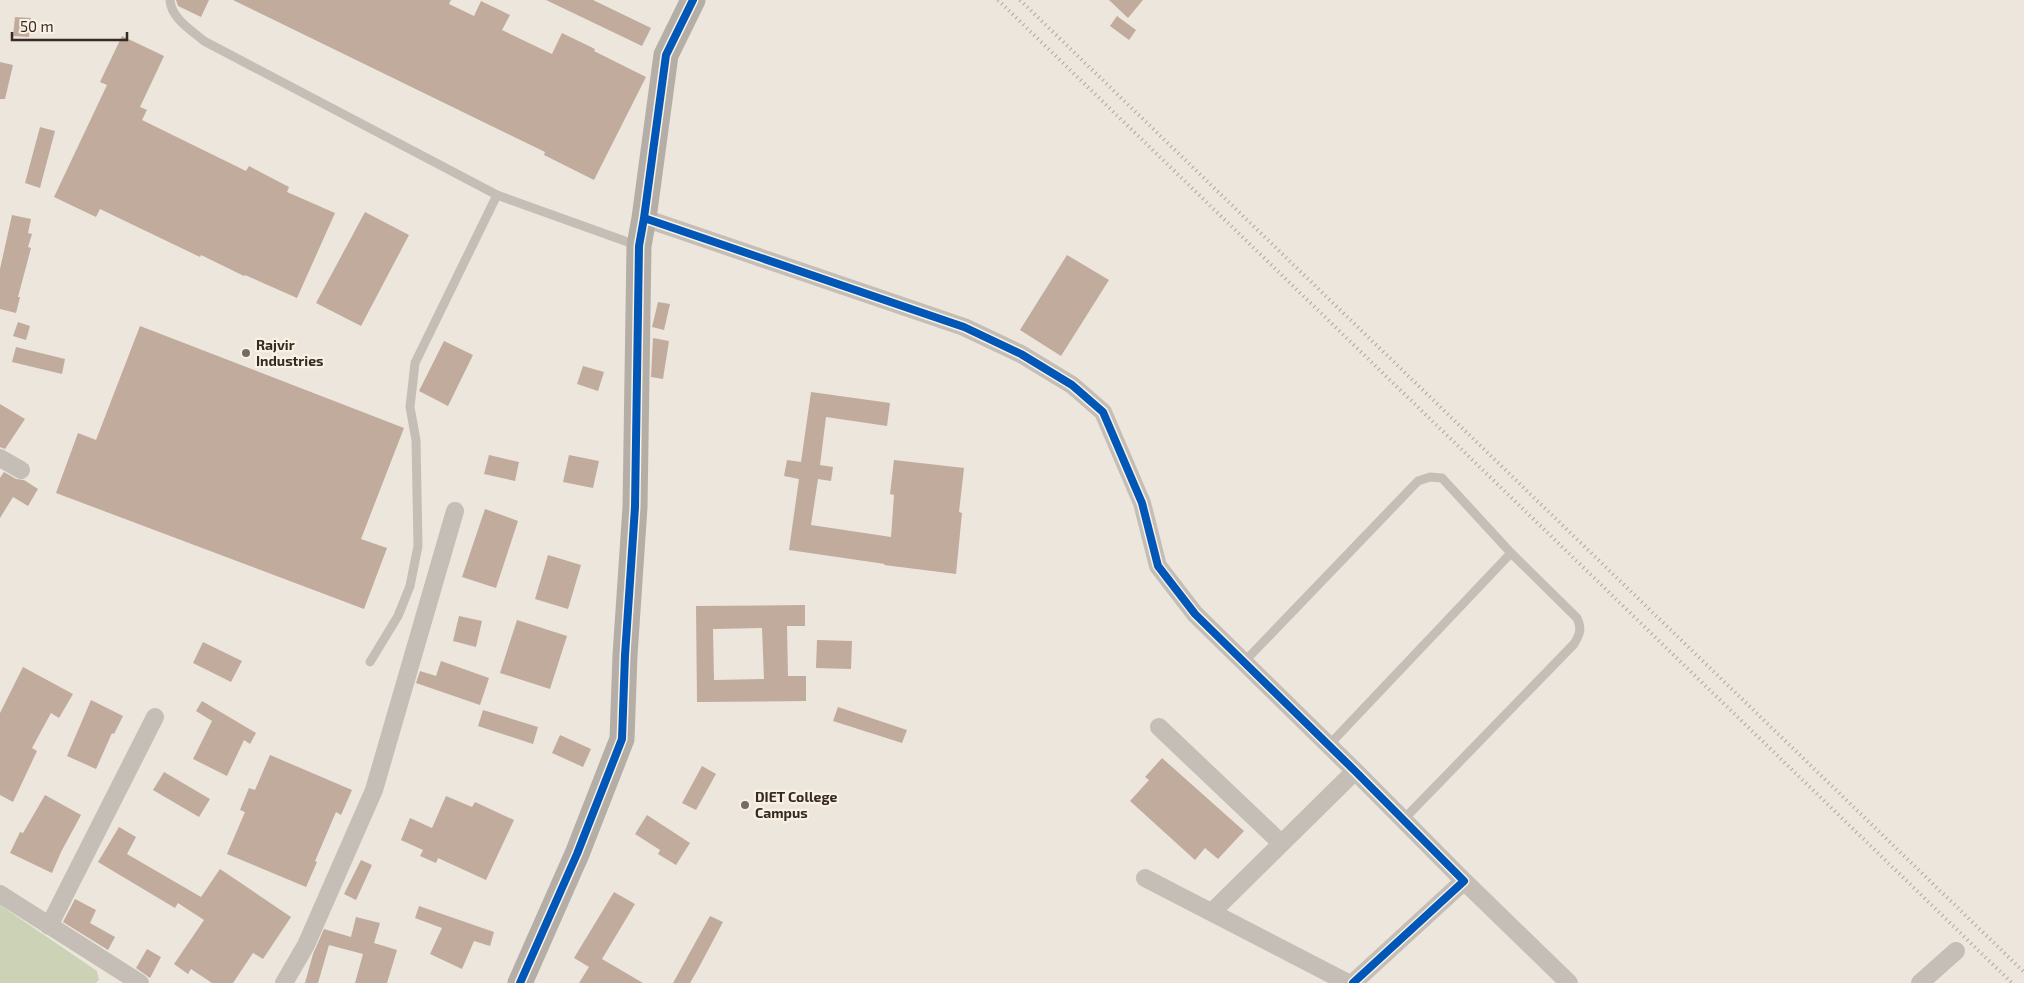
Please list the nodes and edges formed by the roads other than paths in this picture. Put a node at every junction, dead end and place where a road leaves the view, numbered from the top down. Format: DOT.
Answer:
graph roads {
  1 [pos="170,0"];
  2 [pos="692,0"];
  3 [pos="497,196"];
  4 [pos="644,218"];
  5 [pos="639,246"];
  6 [pos="0,458"];
  7 [pos="21,470"];
  8 [pos="455,511"];
  9 [pos="1511,553"];
  10 [pos="370,662"];
  11 [pos="1244,662"];
  12 [pos="155,717"];
  13 [pos="1160,726"];
  14 [pos="1329,745"];
  15 [pos="1355,771"];
  16 [pos="1403,820"];
  17 [pos="1281,843"];
  18 [pos="1145,878"];
  19 [pos="1464,881"];
  20 [pos="0,894"];
  21 [pos="1212,912"];
  22 [pos="49,926"];
  23 [pos="1956,951"];
  24 [pos="140,983"];
  25 [pos="284,983"];
  26 [pos="520,983"];
  27 [pos="1348,983"];
  28 [pos="1353,983"];
  29 [pos="1569,983"];
  30 [pos="1920,983"];
  1 -- 3 [label="lane"];
  2 -- 4 [label="street"];
  3 -- 5 [label="lane"];
  3 -- 10 [label="lane"];
  4 -- 5 [label="street"];
  4 -- 11 [label="street"];
  5 -- 26 [label="street"];
  6 -- 7 [label="street"];
  8 -- 25 [label="street"];
  9 -- 11 [label="lane"];
  9 -- 14 [label="lane"];
  9 -- 16 [label="lane"];
  11 -- 14 [label="street"];
  12 -- 22 [label="street"];
  13 -- 17 [label="street"];
  14 -- 15 [label="street"];
  15 -- 16 [label="street"];
  15 -- 17 [label="street"];
  16 -- 19 [label="street"];
  17 -- 21 [label="street"];
  18 -- 21 [label="street"];
  19 -- 28 [label="street"];
  19 -- 29 [label="street"];
  20 -- 22 [label="street"];
  21 -- 27 [label="street"];
  22 -- 24 [label="street"];
  23 -- 30 [label="street"];
}
